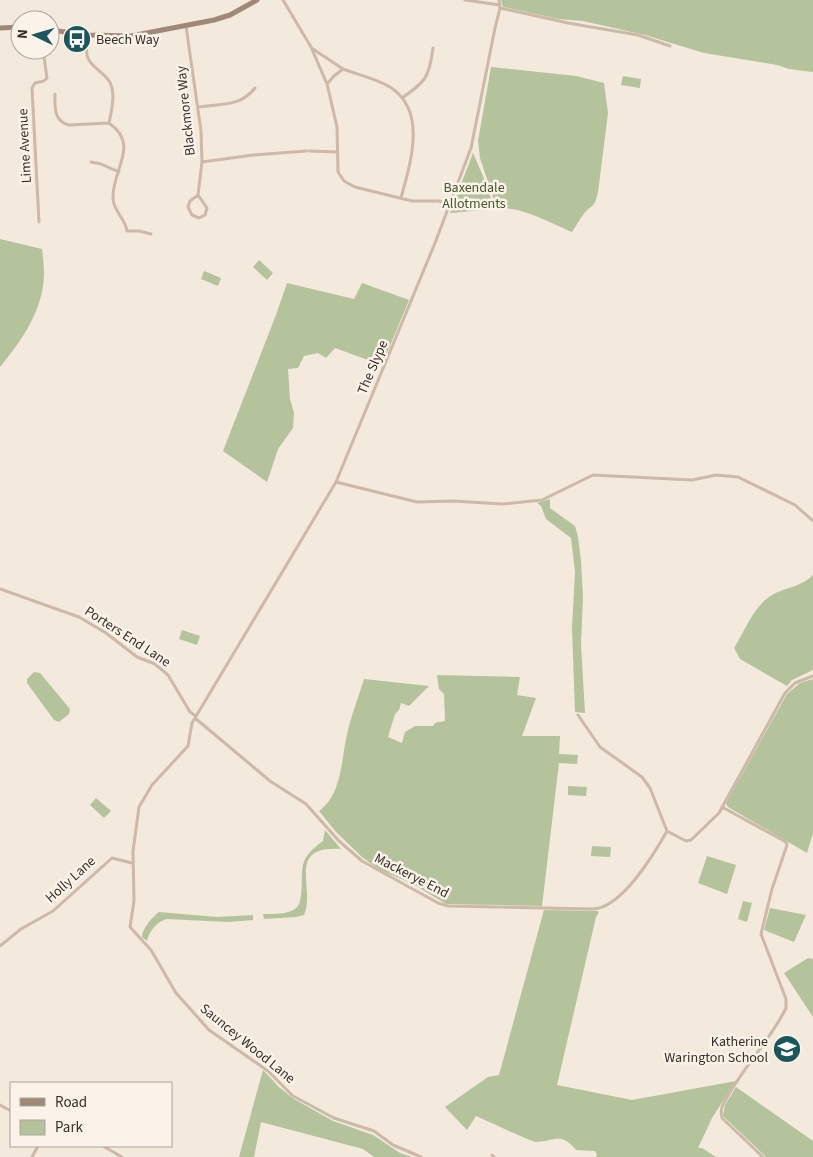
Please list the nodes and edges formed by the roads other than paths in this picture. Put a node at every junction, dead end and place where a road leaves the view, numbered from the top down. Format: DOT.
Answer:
graph roads {
  1 [pos="257,0"];
  2 [pos="283,0"];
  3 [pos="465,0"];
  4 [pos="499,0"];
  5 [pos="500,7"];
  6 [pos="186,25"];
  7 [pos="60,31"];
  8 [pos="88,35"];
  9 [pos="670,46"];
  10 [pos="311,47"];
  11 [pos="433,48"];
  12 [pos="45,60"];
  13 [pos="343,69"];
  14 [pos="327,84"];
  15 [pos="255,88"];
  16 [pos="54,94"];
  17 [pos="402,98"];
  18 [pos="198,108"];
  19 [pos="108,123"];
  20 [pos="337,152"];
  21 [pos="91,162"];
  22 [pos="202,162"];
  23 [pos="119,172"];
  24 [pos="198,195"];
  25 [pos="401,198"];
  26 [pos="450,205"];
  27 [pos="39,222"];
  28 [pos="151,234"];
  29 [pos="336,482"];
  30 [pos="813,521"];
  31 [pos="0,589"];
  32 [pos="813,676"];
  33 [pos="190,712"];
  34 [pos="578,715"];
  35 [pos="196,717"];
  36 [pos="191,725"];
  37 [pos="722,807"];
  38 [pos="667,831"];
  39 [pos="132,863"];
  40 [pos="0,946"];
  41 [pos="105,1147"];
  42 [pos="122,1157"];
  43 [pos="421,1157"];
  44 [pos="763,1157"];
  1 -- 6 [label="street"];
  2 -- 10 [label="street"];
  3 -- 5 [label="street"];
  4 -- 5 [label="street, The Slype"];
  5 -- 9 [label="street"];
  5 -- 26 [label="street, The Slype"];
  6 -- 8 [label="street"];
  6 -- 18 [label="street, Blackmore Way"];
  7 -- 8 [label="street"];
  8 -- 19 [label="street"];
  10 -- 13 [label="street"];
  10 -- 14 [label="street"];
  11 -- 17 [label="street"];
  12 -- 27 [label="street, Lime Avenue"];
  13 -- 14 [label="street"];
  13 -- 17 [label="street"];
  14 -- 20 [label="street"];
  15 -- 18 [label="street"];
  16 -- 19 [label="street"];
  17 -- 25 [label="street"];
  18 -- 22 [label="street, Blackmore Way"];
  19 -- 23 [label="street"];
  20 -- 22 [label="street"];
  20 -- 25 [label="street"];
  21 -- 23 [label="street"];
  22 -- 24 [label="street, Blackmore Way"];
  23 -- 28 [label="street"];
  24 -- 24 [label="street, Blackmore Way"];
  25 -- 26 [label="street"];
  26 -- 29 [label="street, The Slype"];
  29 -- 30 [label="street"];
  29 -- 35 [label="street, The Slype"];
  31 -- 33 [label="street, Porters End Lane"];
  32 -- 37 [label="street"];
  33 -- 35 [label="street, Porters End Lane"];
  33 -- 36 [label="street, Sauncey Wood Lane"];
  34 -- 38 [label="street"];
  35 -- 36 [label="street, Sauncey Wood Lane"];
  35 -- 38 [label="street, Mackerye End"];
  36 -- 39 [label="street, Sauncey Wood Lane"];
  37 -- 38 [label="street"];
  37 -- 44 [label="street"];
  39 -- 40 [label="street, Holly Lane"];
  39 -- 43 [label="street, Sauncey Wood Lane"];
  41 -- 42 [label="street"];
}
